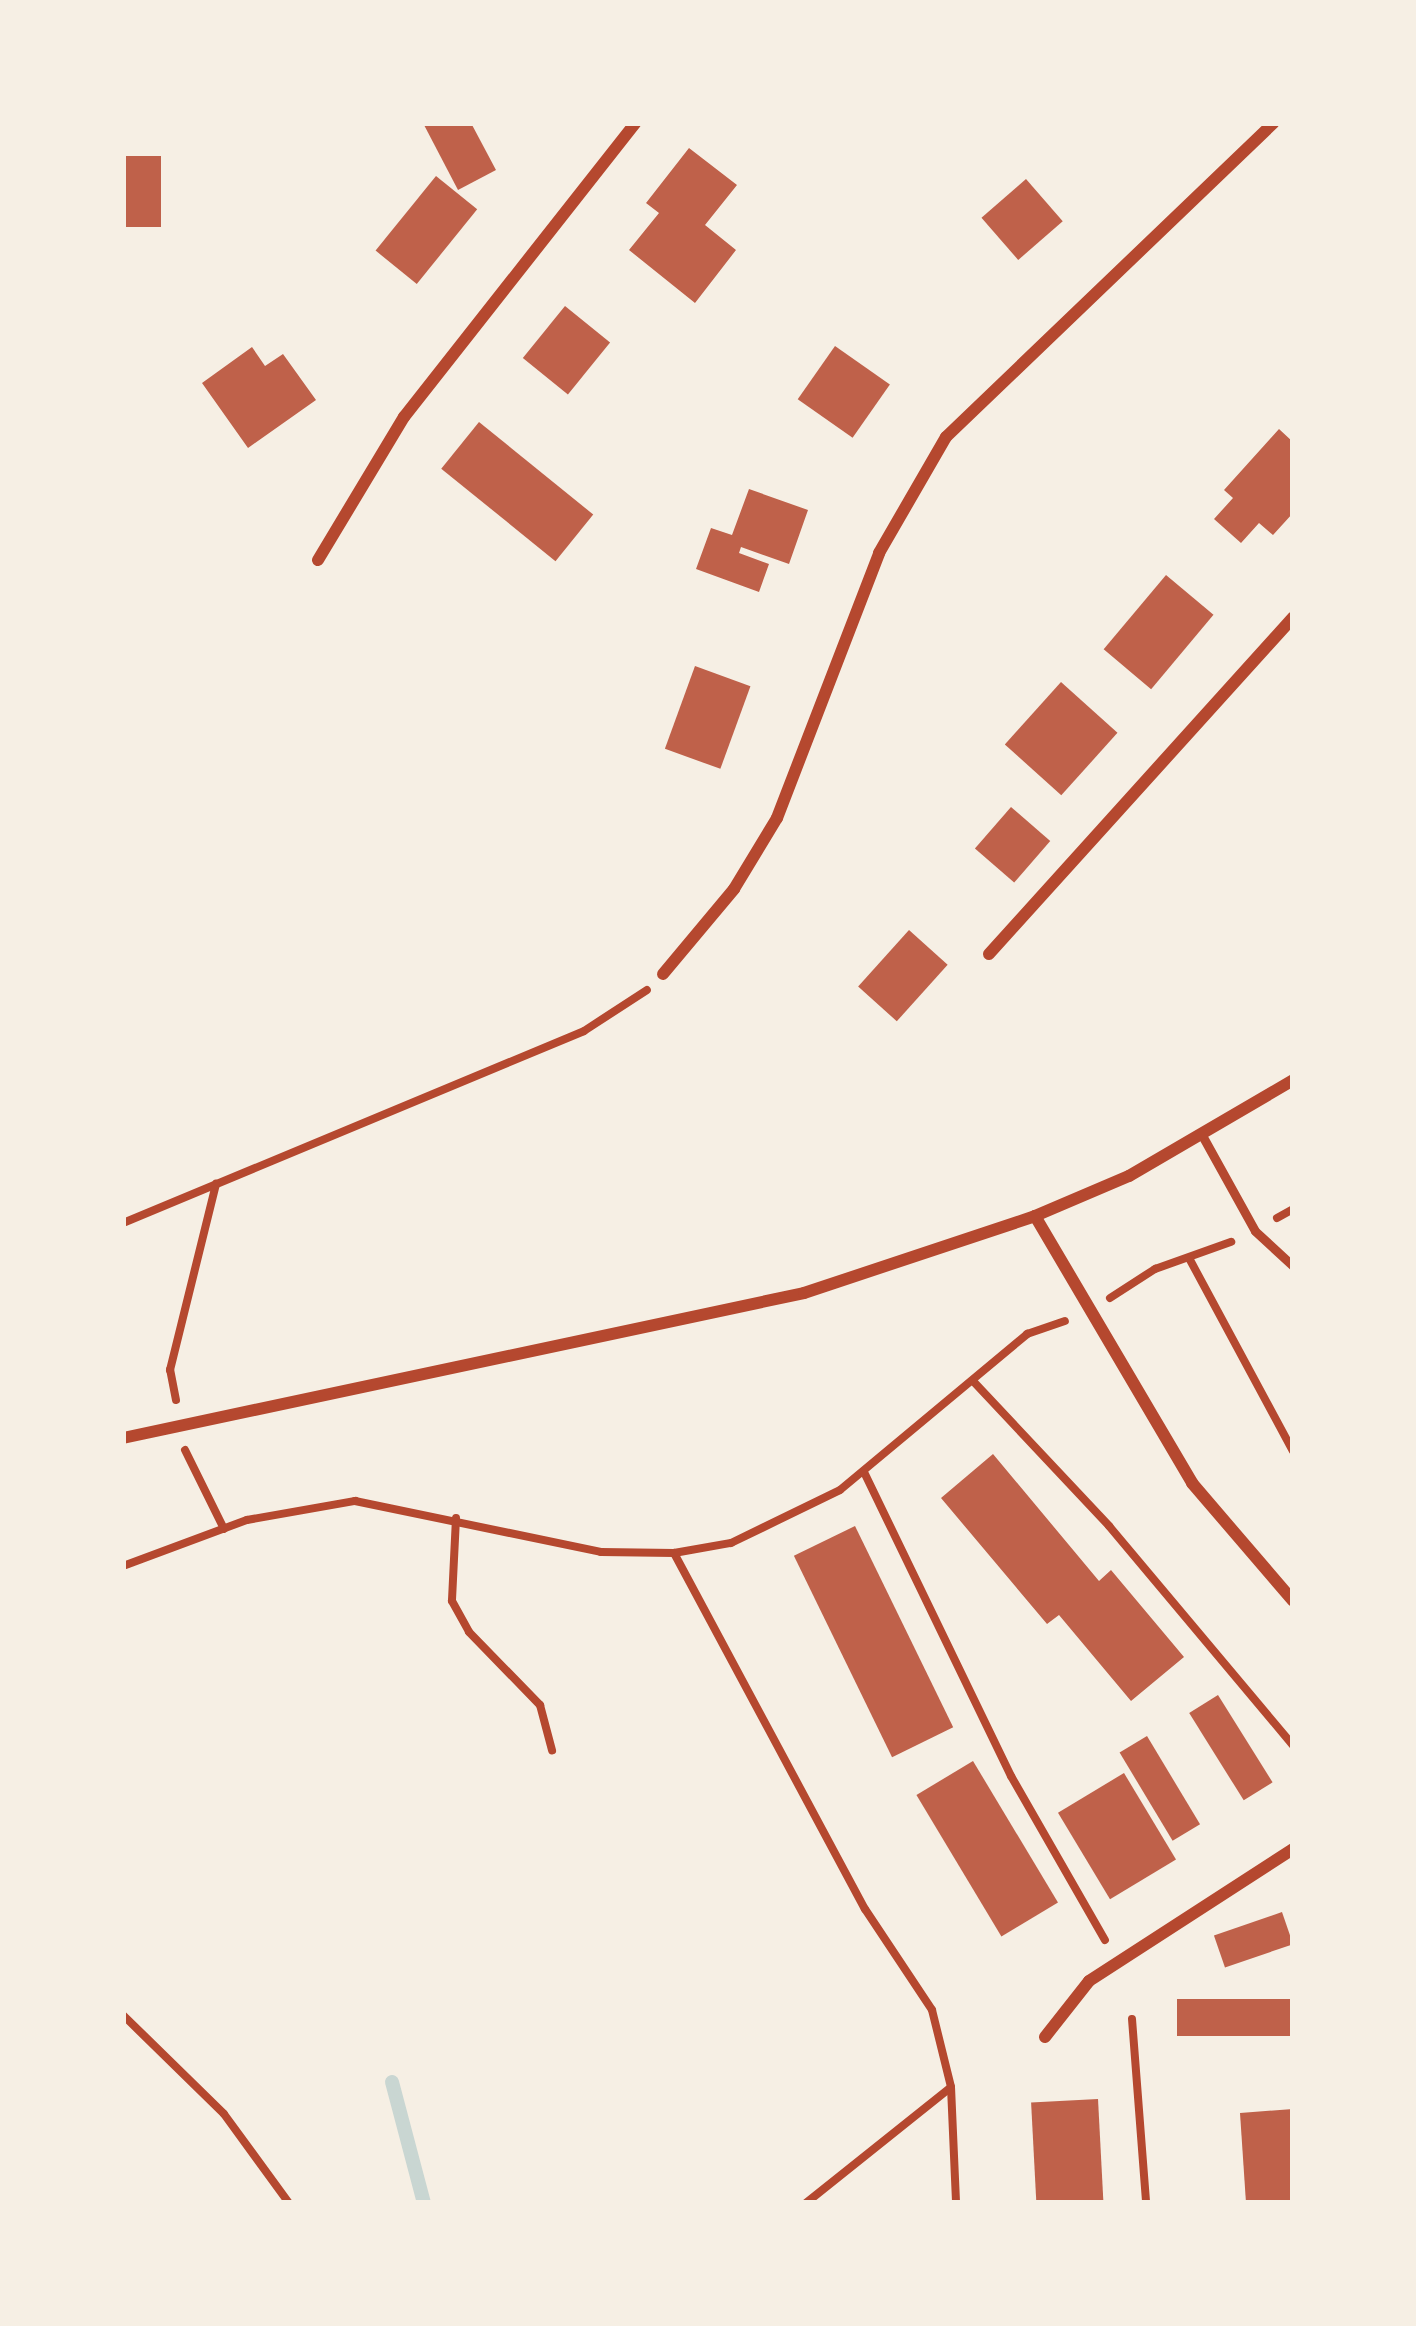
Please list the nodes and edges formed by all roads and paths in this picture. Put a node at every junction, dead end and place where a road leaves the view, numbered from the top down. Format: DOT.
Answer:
graph roads {
  1 [pos="635,123"];
  2 [pos="1274,123"];
  3 [pos="318,560"];
  4 [pos="1293,617"];
  5 [pos="989,954"];
  6 [pos="663,974"];
  7 [pos="1293,1080"];
  8 [pos="1203,1137"];
  9 [pos="217,1184"];
  10 [pos="1293,1209"];
  11 [pos="1035,1216"];
  12 [pos="123,1223"];
  13 [pos="1255,1231"];
  14 [pos="1189,1258"];
  15 [pos="1293,1266"];
  16 [pos="1084,1310"];
  17 [pos="973,1381"];
  18 [pos="181,1426"];
  19 [pos="123,1438"];
  20 [pos="1293,1451"];
  21 [pos="864,1472"];
  22 [pos="456,1518"];
  23 [pos="224,1528"];
  24 [pos="674,1553"];
  25 [pos="123,1566"];
  26 [pos="1293,1601"];
  27 [pos="1293,1745"];
  28 [pos="552,1750"];
  29 [pos="1293,1849"];
  30 [pos="1117,1962"];
  31 [pos="123,2015"];
  32 [pos="1132,2019"];
  33 [pos="1046,2037"];
  34 [pos="951,2087"];
  35 [pos="289,2203"];
  36 [pos="806,2203"];
  37 [pos="956,2203"];
  38 [pos="1146,2203"];
  1 -- 3 [label="street"];
  2 -- 6 [label="street"];
  4 -- 5 [label="street"];
  6 -- 9 [label="path"];
  7 -- 8 [label="street"];
  8 -- 11 [label="street"];
  8 -- 13 [label="lane"];
  9 -- 12 [label="path"];
  9 -- 18 [label="path"];
  10 -- 13 [label="path"];
  11 -- 16 [label="street"];
  11 -- 18 [label="street"];
  13 -- 14 [label="path"];
  13 -- 15 [label="lane"];
  14 -- 16 [label="path"];
  14 -- 20 [label="path"];
  16 -- 17 [label="path"];
  16 -- 26 [label="street"];
  17 -- 21 [label="path"];
  17 -- 27 [label="path"];
  18 -- 19 [label="street"];
  18 -- 23 [label="path"];
  21 -- 24 [label="path"];
  21 -- 30 [label="path"];
  22 -- 23 [label="path"];
  22 -- 24 [label="path"];
  22 -- 28 [label="path"];
  23 -- 25 [label="path"];
  24 -- 34 [label="path"];
  29 -- 30 [label="street"];
  30 -- 33 [label="street"];
  31 -- 35 [label="path"];
  32 -- 38 [label="path"];
  34 -- 36 [label="path"];
  34 -- 37 [label="path"];
}
